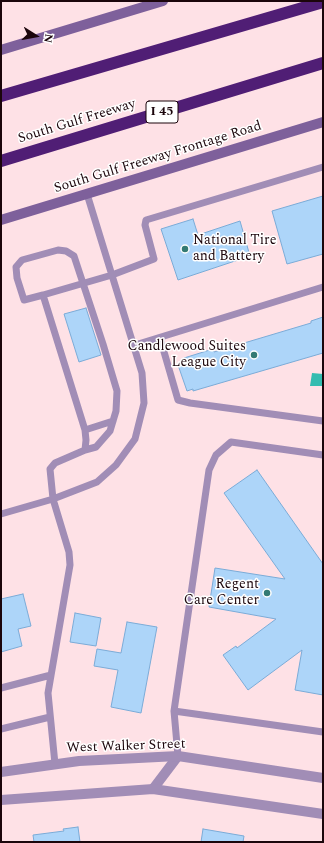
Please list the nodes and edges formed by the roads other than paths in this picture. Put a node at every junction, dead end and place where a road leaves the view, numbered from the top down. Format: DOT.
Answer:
graph roads {
  1 [pos="163,1"];
  2 [pos="323,2"];
  3 [pos="146,4"];
  4 [pos="1,50"];
  5 [pos="323,63"];
  6 [pos="1,96"];
  7 [pos="323,122"];
  8 [pos="1,161"];
  9 [pos="323,167"];
  10 [pos="87,194"];
  11 [pos="1,220"];
  12 [pos="112,275"];
  13 [pos="83,283"];
  14 [pos="323,287"];
  15 [pos="43,295"];
  16 [pos="160,338"];
  17 [pos="135,346"];
  18 [pos="113,421"];
  19 [pos="323,421"];
  20 [pos="85,430"];
  21 [pos="85,450"];
  22 [pos="323,455"];
  23 [pos="53,499"];
  24 [pos="1,514"];
  25 [pos="51,675"];
  26 [pos="1,688"];
  27 [pos="174,711"];
  28 [pos="50,717"];
  29 [pos="1,729"];
  30 [pos="323,732"];
  31 [pos="178,756"];
  32 [pos="55,764"];
  33 [pos="1,772"];
  34 [pos="323,778"];
  35 [pos="153,789"];
  36 [pos="1,800"];
  37 [pos="323,814"];
  1 -- 3 [label="main road"];
  2 -- 6 [label="highway"];
  3 -- 4 [label="main road"];
  5 -- 8 [label="highway, South Gulf Freeway / I 45"];
  7 -- 10 [label="main road, South Gulf Freeway Frontage Road"];
  9 -- 12 [label="lane"];
  10 -- 11 [label="main road, South Gulf Freeway Frontage Road"];
  10 -- 12 [label="lane"];
  12 -- 13 [label="lane"];
  12 -- 17 [label="lane"];
  13 -- 15 [label="lane"];
  13 -- 15 [label="lane"];
  13 -- 18 [label="lane"];
  14 -- 16 [label="lane"];
  15 -- 20 [label="lane"];
  16 -- 17 [label="lane"];
  16 -- 19 [label="lane"];
  17 -- 23 [label="lane"];
  18 -- 20 [label="lane"];
  18 -- 21 [label="lane"];
  20 -- 21 [label="lane"];
  21 -- 23 [label="lane"];
  22 -- 27 [label="lane"];
  23 -- 24 [label="lane"];
  23 -- 25 [label="lane"];
  25 -- 26 [label="lane"];
  25 -- 28 [label="lane"];
  27 -- 30 [label="lane"];
  27 -- 31 [label="lane"];
  28 -- 29 [label="lane"];
  28 -- 32 [label="lane"];
  31 -- 32 [label="street, West Walker Street"];
  31 -- 34 [label="street, West Walker Street"];
  31 -- 35 [label="street"];
  32 -- 33 [label="street, West Walker Street"];
  35 -- 36 [label="street"];
  35 -- 37 [label="street"];
}
